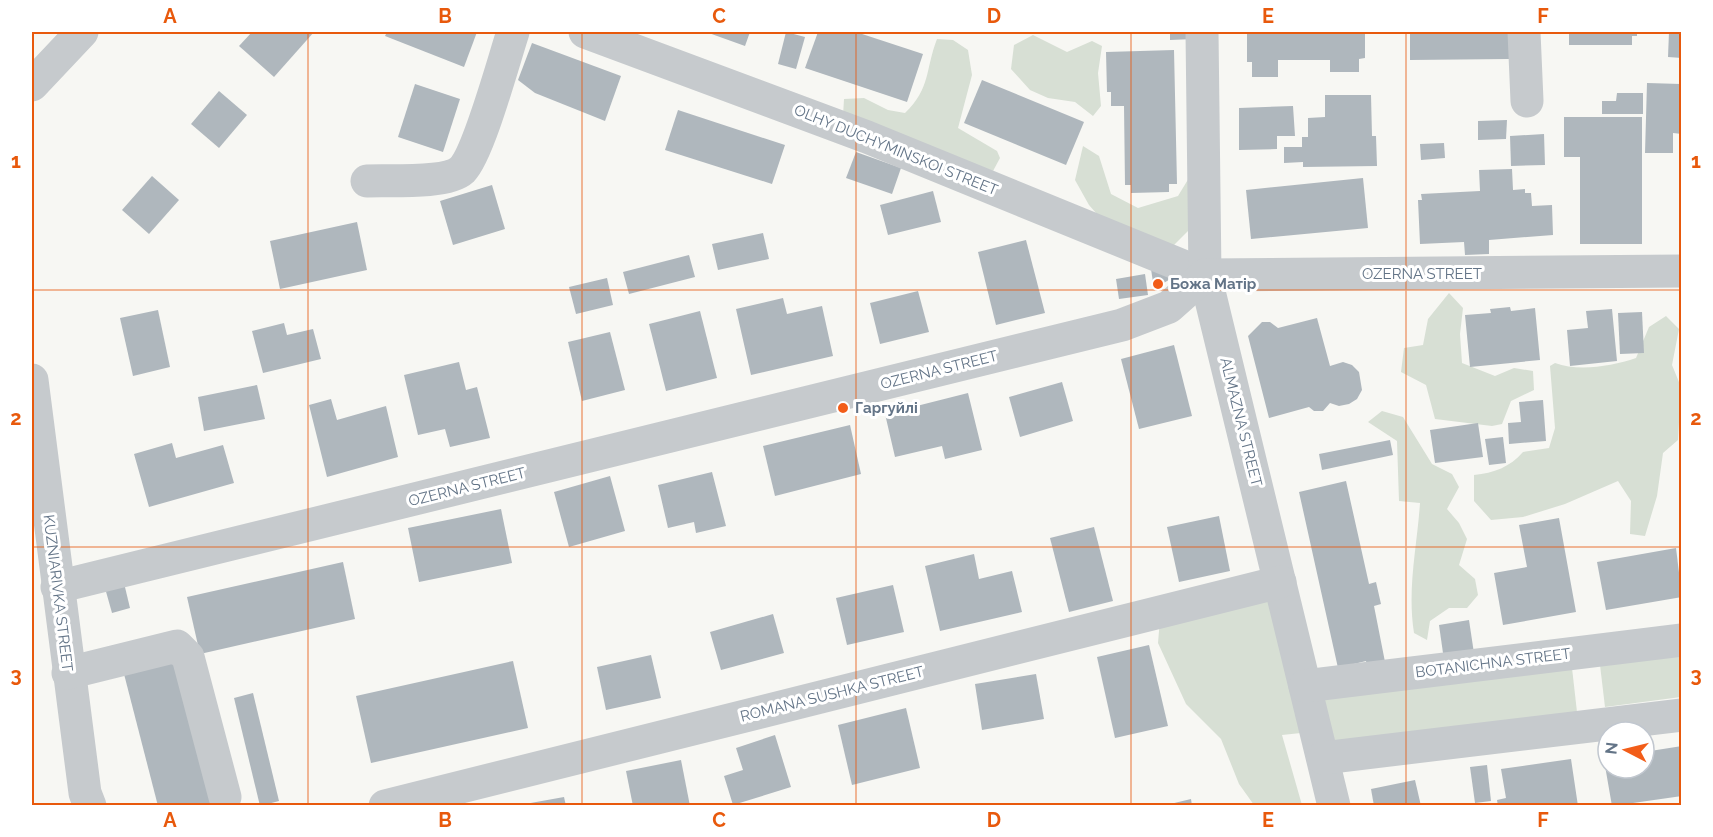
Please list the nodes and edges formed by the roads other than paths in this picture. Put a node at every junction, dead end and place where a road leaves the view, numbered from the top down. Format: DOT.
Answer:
graph roads {
  1 [pos="82,32"];
  2 [pos="513,32"];
  3 [pos="585,32"];
  4 [pos="1202,32"];
  5 [pos="1524,32"];
  6 [pos="32,84"];
  7 [pos="1527,101"];
  8 [pos="366,181"];
  9 [pos="1682,272"];
  10 [pos="1205,275"];
  11 [pos="32,380"];
  12 [pos="1280,582"];
  13 [pos="57,587"];
  14 [pos="1682,640"];
  15 [pos="68,673"];
  16 [pos="1305,686"];
  17 [pos="1682,714"];
  18 [pos="1323,758"];
  19 [pos="225,797"];
  20 [pos="83,802"];
  21 [pos="385,806"];
  22 [pos="1335,806"];
  1 -- 6 [label="street"];
  2 -- 8 [label="street"];
  3 -- 10 [label="street, OLHY DUCHYMINSKOI STREET"];
  4 -- 10 [label="street, ALMAZNA STREET"];
  5 -- 7 [label="street"];
  9 -- 10 [label="street, OZERNA STREET"];
  10 -- 12 [label="street, ALMAZNA STREET"];
  10 -- 13 [label="street, OZERNA STREET"];
  11 -- 13 [label="street, KUZNIARIVKA STREET"];
  12 -- 16 [label="street, ALMAZNA STREET"];
  12 -- 21 [label="street, ROMANA SUSHKA STREET"];
  13 -- 15 [label="street, KUZNIARIVKA STREET"];
  14 -- 16 [label="street, BOTANICHNA STREET"];
  15 -- 19 [label="street"];
  15 -- 20 [label="street, KUZNIARIVKA STREET"];
  16 -- 18 [label="street, ALMAZNA STREET"];
  17 -- 18 [label="street"];
  18 -- 22 [label="street, ALMAZNA STREET"];
}
